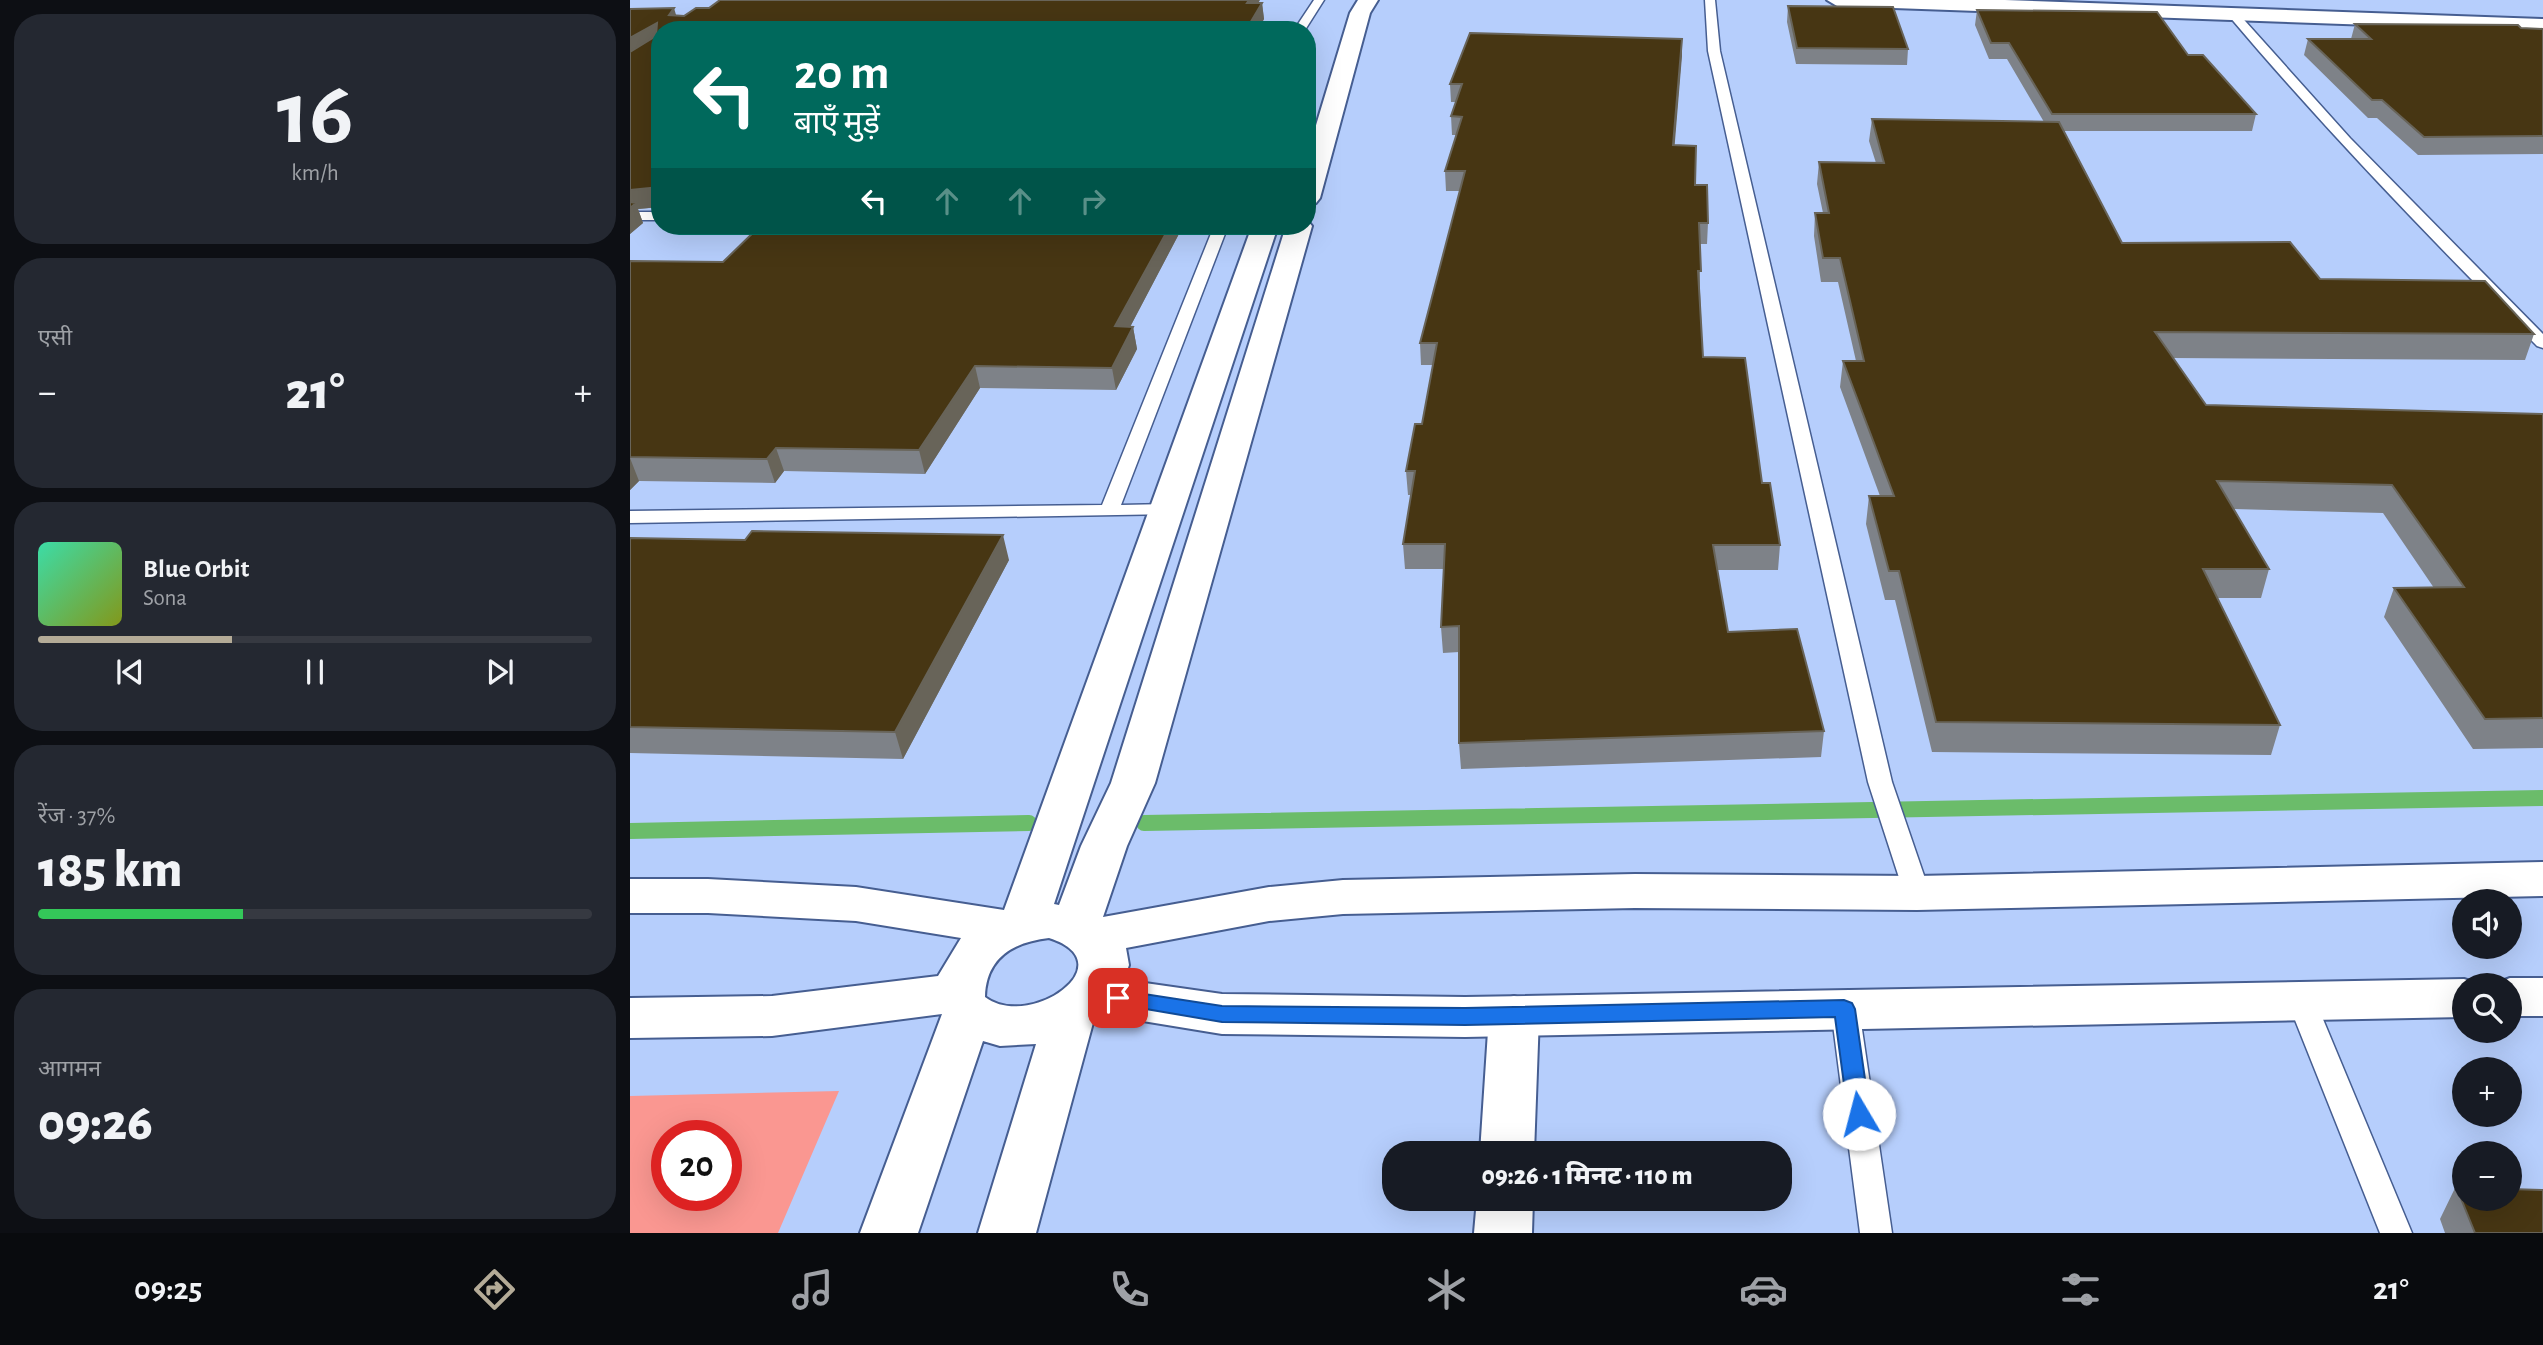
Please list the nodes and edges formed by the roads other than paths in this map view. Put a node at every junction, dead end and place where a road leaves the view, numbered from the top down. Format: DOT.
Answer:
graph roads {
  1 [pos="1319,0"];
  2 [pos="1368,0"];
  3 [pos="1710,0"];
  4 [pos="1837,0"];
  5 [pos="2233,14"];
  6 [pos="1305,21"];
  7 [pos="2543,25"];
  8 [pos="1316,163"];
  9 [pos="630,216"];
  10 [pos="651,216"];
  11 [pos="1217,235"];
  12 [pos="1262,235"];
  13 [pos="1296,235"];
  14 [pos="2543,343"];
  15 [pos="1168,510"];
  16 [pos="1109,511"];
  17 [pos="630,517"];
  18 [pos="2543,879"];
  19 [pos="1917,893"];
  20 [pos="630,896"];
  21 [pos="1014,926"];
  22 [pos="1085,930"];
  23 [pos="2522,997"];
  24 [pos="2543,997"];
  25 [pos="2452,998"];
  26 [pos="2301,1000"];
  27 [pos="963,1002"];
  28 [pos="1081,1003"];
  29 [pos="1844,1009"];
  30 [pos="1514,1016"];
  31 [pos="630,1018"];
  32 [pos="1508,1141"];
  33 [pos="1504,1211"];
  34 [pos="889,1233"];
  35 [pos="1007,1233"];
  36 [pos="1503,1233"];
  37 [pos="1876,1233"];
  38 [pos="2396,1233"];
  1 -- 6 [label="lane"];
  2 -- 8 [label="main road"];
  3 -- 19 [label="lane"];
  4 -- 5 [label="main road"];
  5 -- 7 [label="main road"];
  5 -- 14 [label="lane"];
  9 -- 10 [label="lane"];
  11 -- 16 [label="lane"];
  12 -- 15 [label="main road"];
  13 -- 22 [label="main road"];
  15 -- 16 [label="lane"];
  15 -- 21 [label="main road"];
  16 -- 17 [label="lane"];
  18 -- 19 [label="main road"];
  19 -- 22 [label="main road"];
  20 -- 21 [label="main road"];
  21 -- 22 [label="main road"];
  21 -- 27 [label="main road"];
  22 -- 28 [label="main road"];
  23 -- 24 [label="main road"];
  25 -- 26 [label="main road"];
  26 -- 29 [label="main road"];
  26 -- 38 [label="lane"];
  27 -- 28 [label="main road"];
  27 -- 31 [label="main road"];
  27 -- 34 [label="main road"];
  28 -- 30 [label="main road"];
  28 -- 35 [label="main road"];
  29 -- 30 [label="main road"];
  29 -- 37 [label="lane"];
  30 -- 32 [label="main road"];
  33 -- 36 [label="main road"];
}
